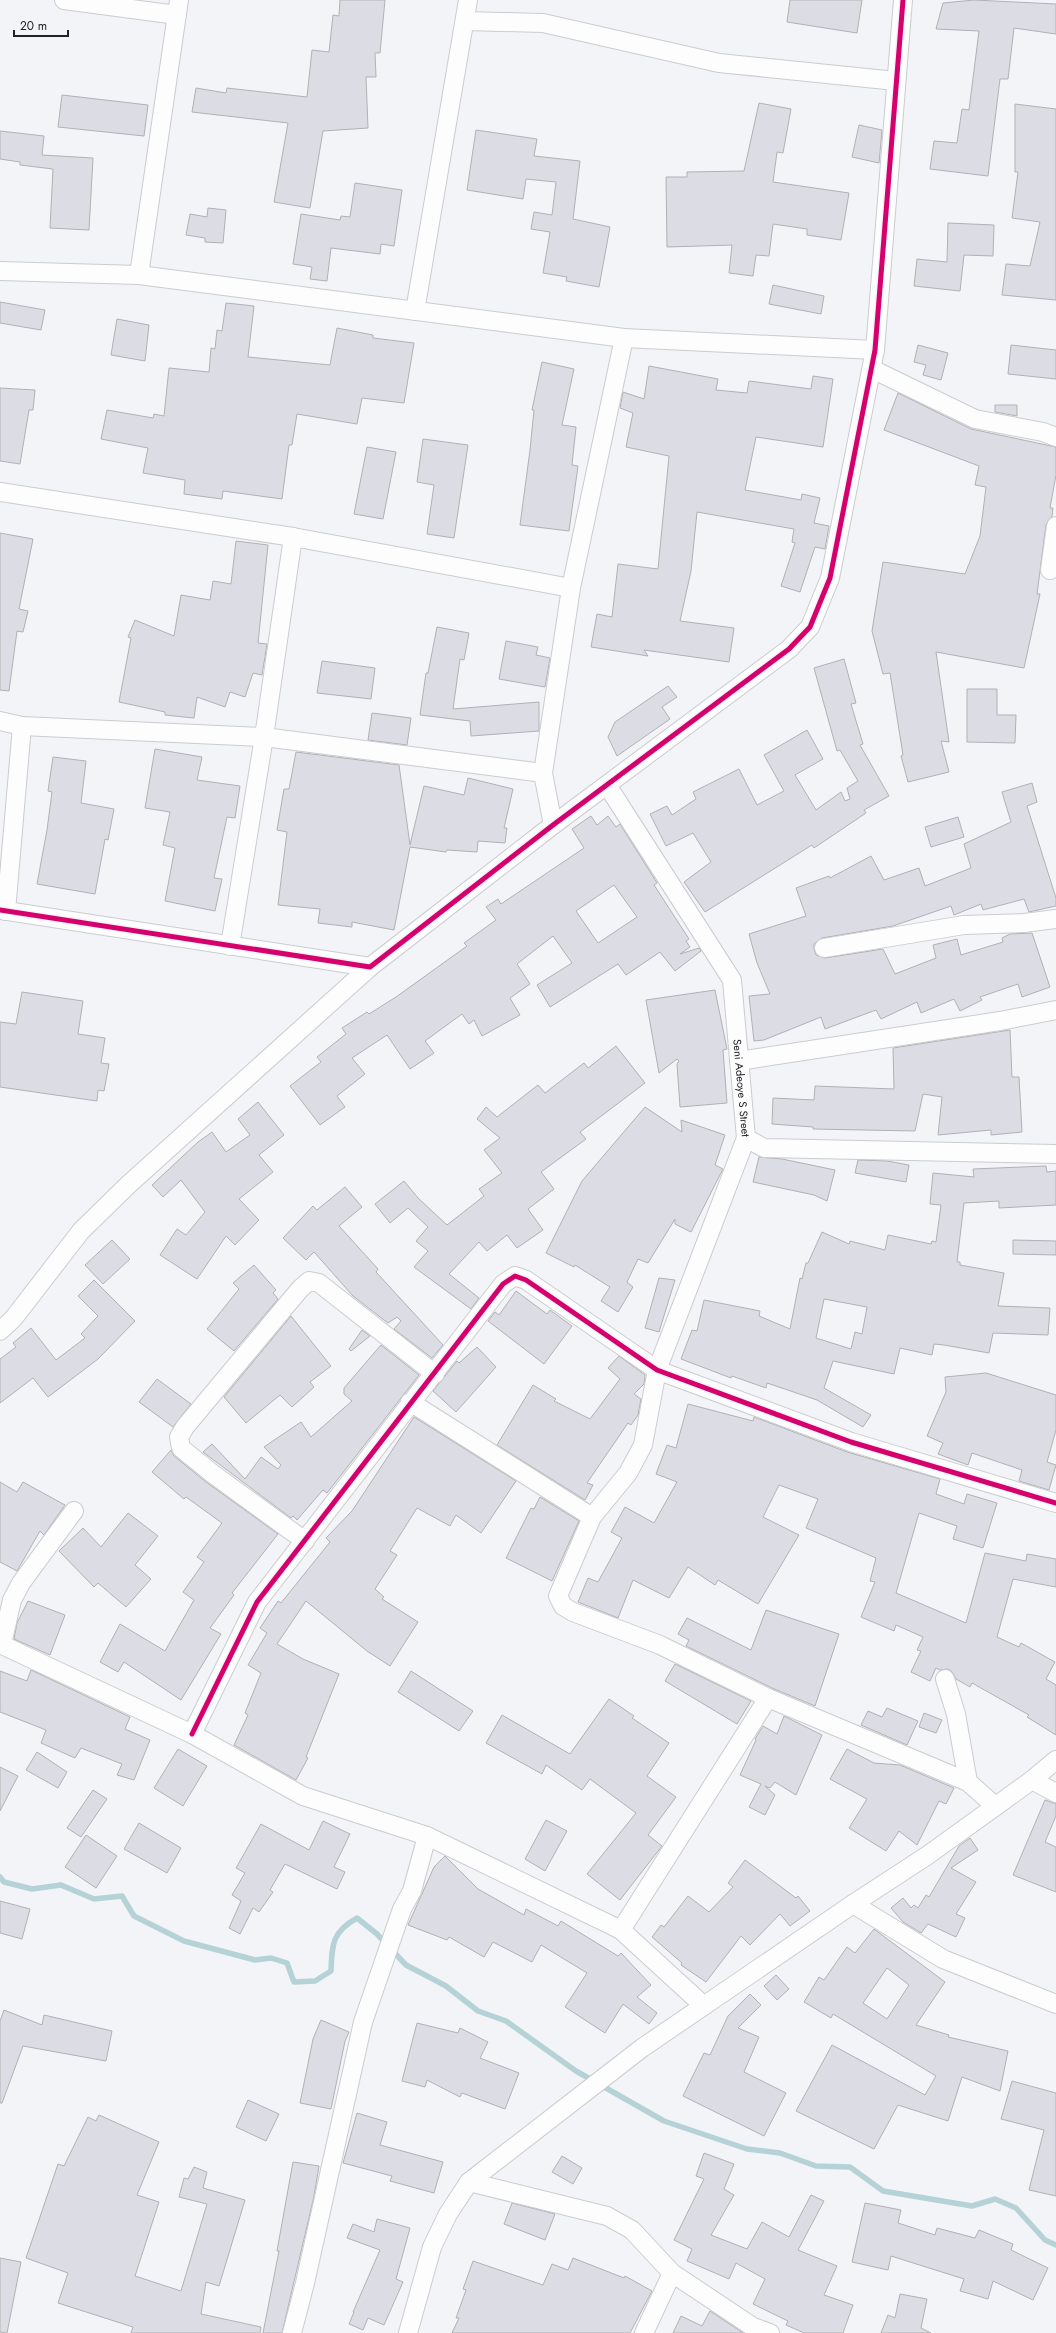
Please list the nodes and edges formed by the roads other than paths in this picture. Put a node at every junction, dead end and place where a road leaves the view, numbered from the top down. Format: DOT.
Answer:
graph roads {
  1 [pos="64,0"];
  2 [pos="468,0"];
  3 [pos="902,0"];
  4 [pos="178,7"];
  5 [pos="465,21"];
  6 [pos="896,81"];
  7 [pos="0,271"];
  8 [pos="139,275"];
  9 [pos="416,311"];
  10 [pos="624,338"];
  11 [pos="875,350"];
  12 [pos="872,369"];
  13 [pos="1056,437"];
  14 [pos="0,492"];
  15 [pos="1056,526"];
  16 [pos="293,537"];
  17 [pos="1050,570"];
  18 [pos="571,588"];
  19 [pos="0,721"];
  20 [pos="22,726"];
  21 [pos="264,737"];
  22 [pos="543,773"];
  23 [pos="607,785"];
  24 [pos="553,825"];
  25 [pos="3,911"];
  26 [pos="1056,919"];
  27 [pos="230,946"];
  28 [pos="824,948"];
  29 [pos="370,967"];
  30 [pos="1056,1010"];
  31 [pos="739,1060"];
  32 [pos="746,1138"];
  33 [pos="1056,1154"];
  34 [pos="0,1332"];
  35 [pos="657,1370"];
  36 [pos="435,1374"];
  37 [pos="410,1402"];
  38 [pos="1056,1503"];
  39 [pos="74,1511"];
  40 [pos="592,1517"];
  41 [pos="305,1541"];
  42 [pos="1,1644"];
  43 [pos="945,1679"];
  44 [pos="768,1698"];
  45 [pos="192,1734"];
  46 [pos="1056,1760"];
  47 [pos="1032,1780"];
  48 [pos="968,1782"];
  49 [pos="1056,1793"];
  50 [pos="995,1806"];
  51 [pos="427,1836"];
  52 [pos="853,1904"];
  53 [pos="621,1930"];
  54 [pos="1056,2004"];
  55 [pos="704,2006"];
  56 [pos="469,2182"];
  57 [pos="672,2273"];
  58 [pos="292,2333"];
  59 [pos="408,2333"];
  60 [pos="644,2333"];
  61 [pos="770,2333"];
  1 -- 4 [label="street"];
  2 -- 5 [label="street"];
  3 -- 6 [label="street"];
  4 -- 8 [label="street"];
  5 -- 6 [label="street"];
  5 -- 9 [label="street"];
  6 -- 11 [label="street"];
  7 -- 8 [label="street"];
  8 -- 9 [label="street"];
  9 -- 10 [label="street"];
  10 -- 11 [label="street"];
  10 -- 18 [label="street"];
  11 -- 12 [label="street"];
  12 -- 13 [label="street"];
  12 -- 23 [label="street"];
  14 -- 16 [label="street"];
  15 -- 17 [label="street"];
  16 -- 18 [label="street"];
  16 -- 21 [label="street"];
  18 -- 22 [label="street"];
  19 -- 20 [label="street"];
  20 -- 21 [label="street"];
  20 -- 25 [label="street"];
  21 -- 22 [label="street"];
  21 -- 27 [label="street"];
  22 -- 24 [label="street"];
  23 -- 24 [label="street"];
  23 -- 31 [label="street, Seni Adeoye S Street"];
  24 -- 29 [label="street"];
  25 -- 27 [label="street"];
  26 -- 28 [label="street"];
  27 -- 29 [label="street"];
  29 -- 34 [label="street"];
  30 -- 31 [label="street"];
  31 -- 32 [label="street, Seni Adeoye S Street"];
  32 -- 33 [label="street, Seni Adeoye S Street"];
  32 -- 35 [label="street"];
  35 -- 36 [label="street"];
  35 -- 38 [label="street"];
  35 -- 40 [label="street"];
  36 -- 37 [label="street"];
  36 -- 41 [label="street"];
  37 -- 40 [label="street"];
  37 -- 41 [label="street"];
  39 -- 42 [label="street"];
  40 -- 44 [label="street"];
  41 -- 45 [label="street"];
  42 -- 45 [label="street"];
  43 -- 48 [label="street"];
  44 -- 48 [label="street"];
  44 -- 53 [label="street"];
  45 -- 51 [label="street"];
  46 -- 47 [label="street"];
  47 -- 49 [label="street"];
  47 -- 50 [label="street"];
  48 -- 50 [label="street"];
  50 -- 52 [label="street"];
  51 -- 53 [label="street"];
  51 -- 58 [label="street"];
  52 -- 54 [label="street"];
  52 -- 55 [label="street"];
  53 -- 55 [label="street"];
  55 -- 56 [label="street"];
  56 -- 57 [label="street"];
  56 -- 59 [label="street"];
  57 -- 60 [label="street"];
  57 -- 61 [label="street"];
}
